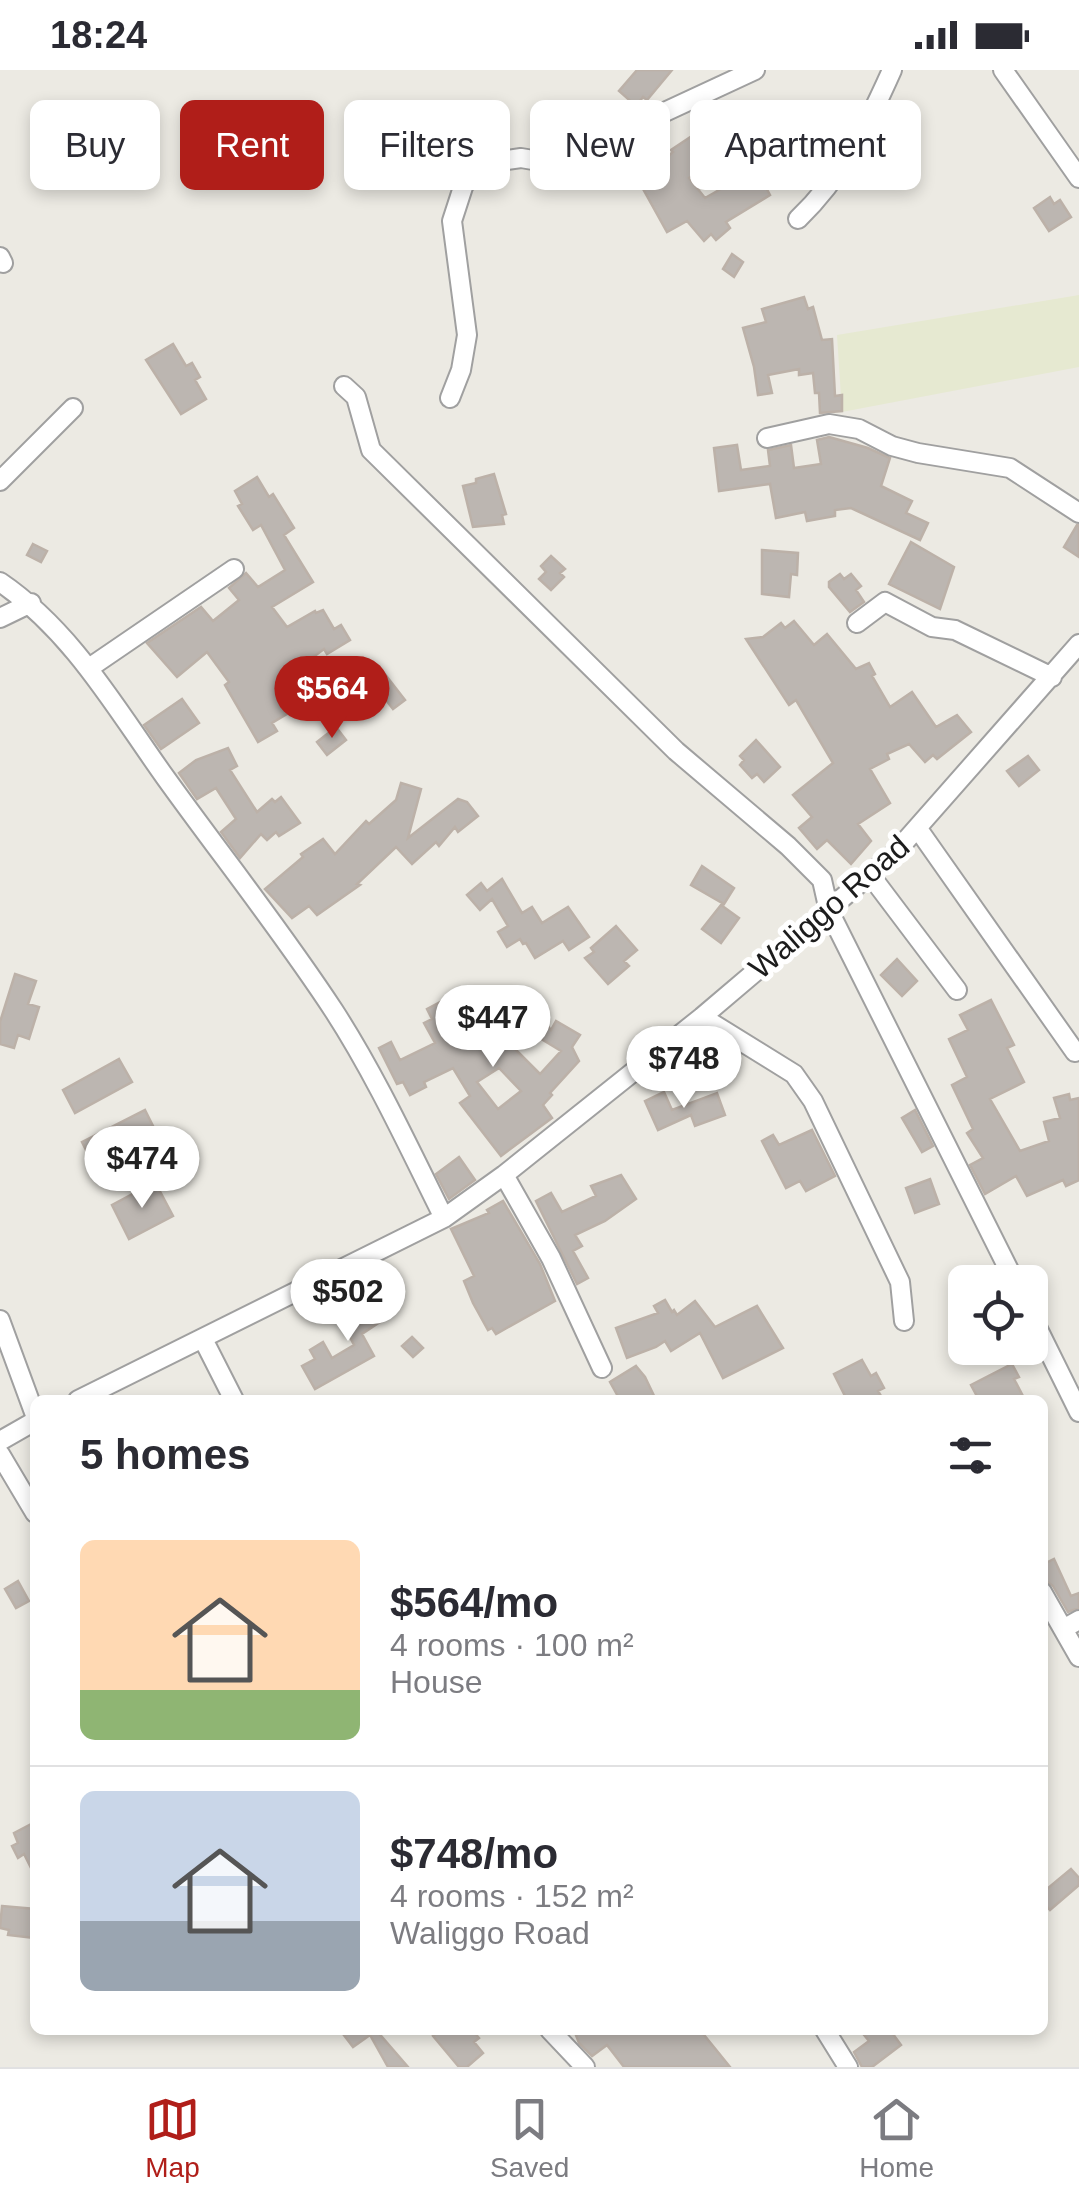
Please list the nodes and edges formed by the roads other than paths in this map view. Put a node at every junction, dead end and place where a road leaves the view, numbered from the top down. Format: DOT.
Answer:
graph roads {
  1 [pos="755,70"];
  2 [pos="892,70"];
  3 [pos="1008,72"];
  4 [pos="1079,178"];
  5 [pos="798,219"];
  6 [pos="344,386"];
  7 [pos="450,398"];
  8 [pos="72,408"];
  9 [pos="767,438"];
  10 [pos="0,481"];
  11 [pos="1079,513"];
  12 [pos="234,569"];
  13 [pos="0,582"];
  14 [pos="30,603"];
  15 [pos="0,618"];
  16 [pos="856,623"];
  17 [pos="1076,656"];
  18 [pos="88,668"];
  19 [pos="1052,678"];
  20 [pos="918,829"];
  21 [pos="871,876"];
  22 [pos="829,911"];
  23 [pos="957,990"];
  24 [pos="702,1017"];
  25 [pos="1076,1052"];
  26 [pos="504,1175"];
  27 [pos="444,1218"];
  28 [pos="1006,1265"];
  29 [pos="0,1320"];
  30 [pos="904,1321"];
  31 [pos="203,1339"];
  32 [pos="1048,1349"];
  33 [pos="602,1368"];
  34 [pos="88,1395"];
  35 [pos="231,1395"];
  36 [pos="30,1404"];
  37 [pos="1079,1412"];
  38 [pos="30,1421"];
  39 [pos="0,1441"];
  40 [pos="0,1454"];
  41 [pos="30,1504"];
  42 [pos="1048,1599"];
  43 [pos="1071,1625"];
  44 [pos="1079,1657"];
  45 [pos="555,2035"];
  46 [pos="827,2035"];
  47 [pos="841,2064"];
  48 [pos="586,2067"];
  1 -- 7 [label="street"];
  2 -- 5 [label="street"];
  3 -- 4 [label="street"];
  6 -- 22 [label="street"];
  8 -- 10 [label="street"];
  9 -- 11 [label="street"];
  12 -- 18 [label="street"];
  13 -- 14 [label="street"];
  14 -- 15 [label="street"];
  14 -- 18 [label="street"];
  16 -- 19 [label="street"];
  17 -- 19 [label="street, Waliggo Road"];
  18 -- 27 [label="street"];
  19 -- 20 [label="street, Waliggo Road"];
  20 -- 21 [label="street, Waliggo Road"];
  20 -- 25 [label="street"];
  21 -- 22 [label="street, Waliggo Road"];
  21 -- 23 [label="street"];
  22 -- 24 [label="street, Waliggo Road"];
  22 -- 28 [label="street"];
  24 -- 26 [label="street, Waliggo Road"];
  24 -- 30 [label="street"];
  26 -- 27 [label="street, Waliggo Road"];
  26 -- 33 [label="street"];
  27 -- 31 [label="street, Waliggo Road"];
  29 -- 36 [label="street"];
  31 -- 34 [label="street, Waliggo Road"];
  31 -- 35 [label="street"];
  32 -- 37 [label="street"];
  38 -- 39 [label="street"];
  40 -- 41 [label="street"];
  42 -- 43 [label="street"];
  43 -- 44 [label="street"];
  45 -- 48 [label="street"];
  46 -- 47 [label="street"];
}
